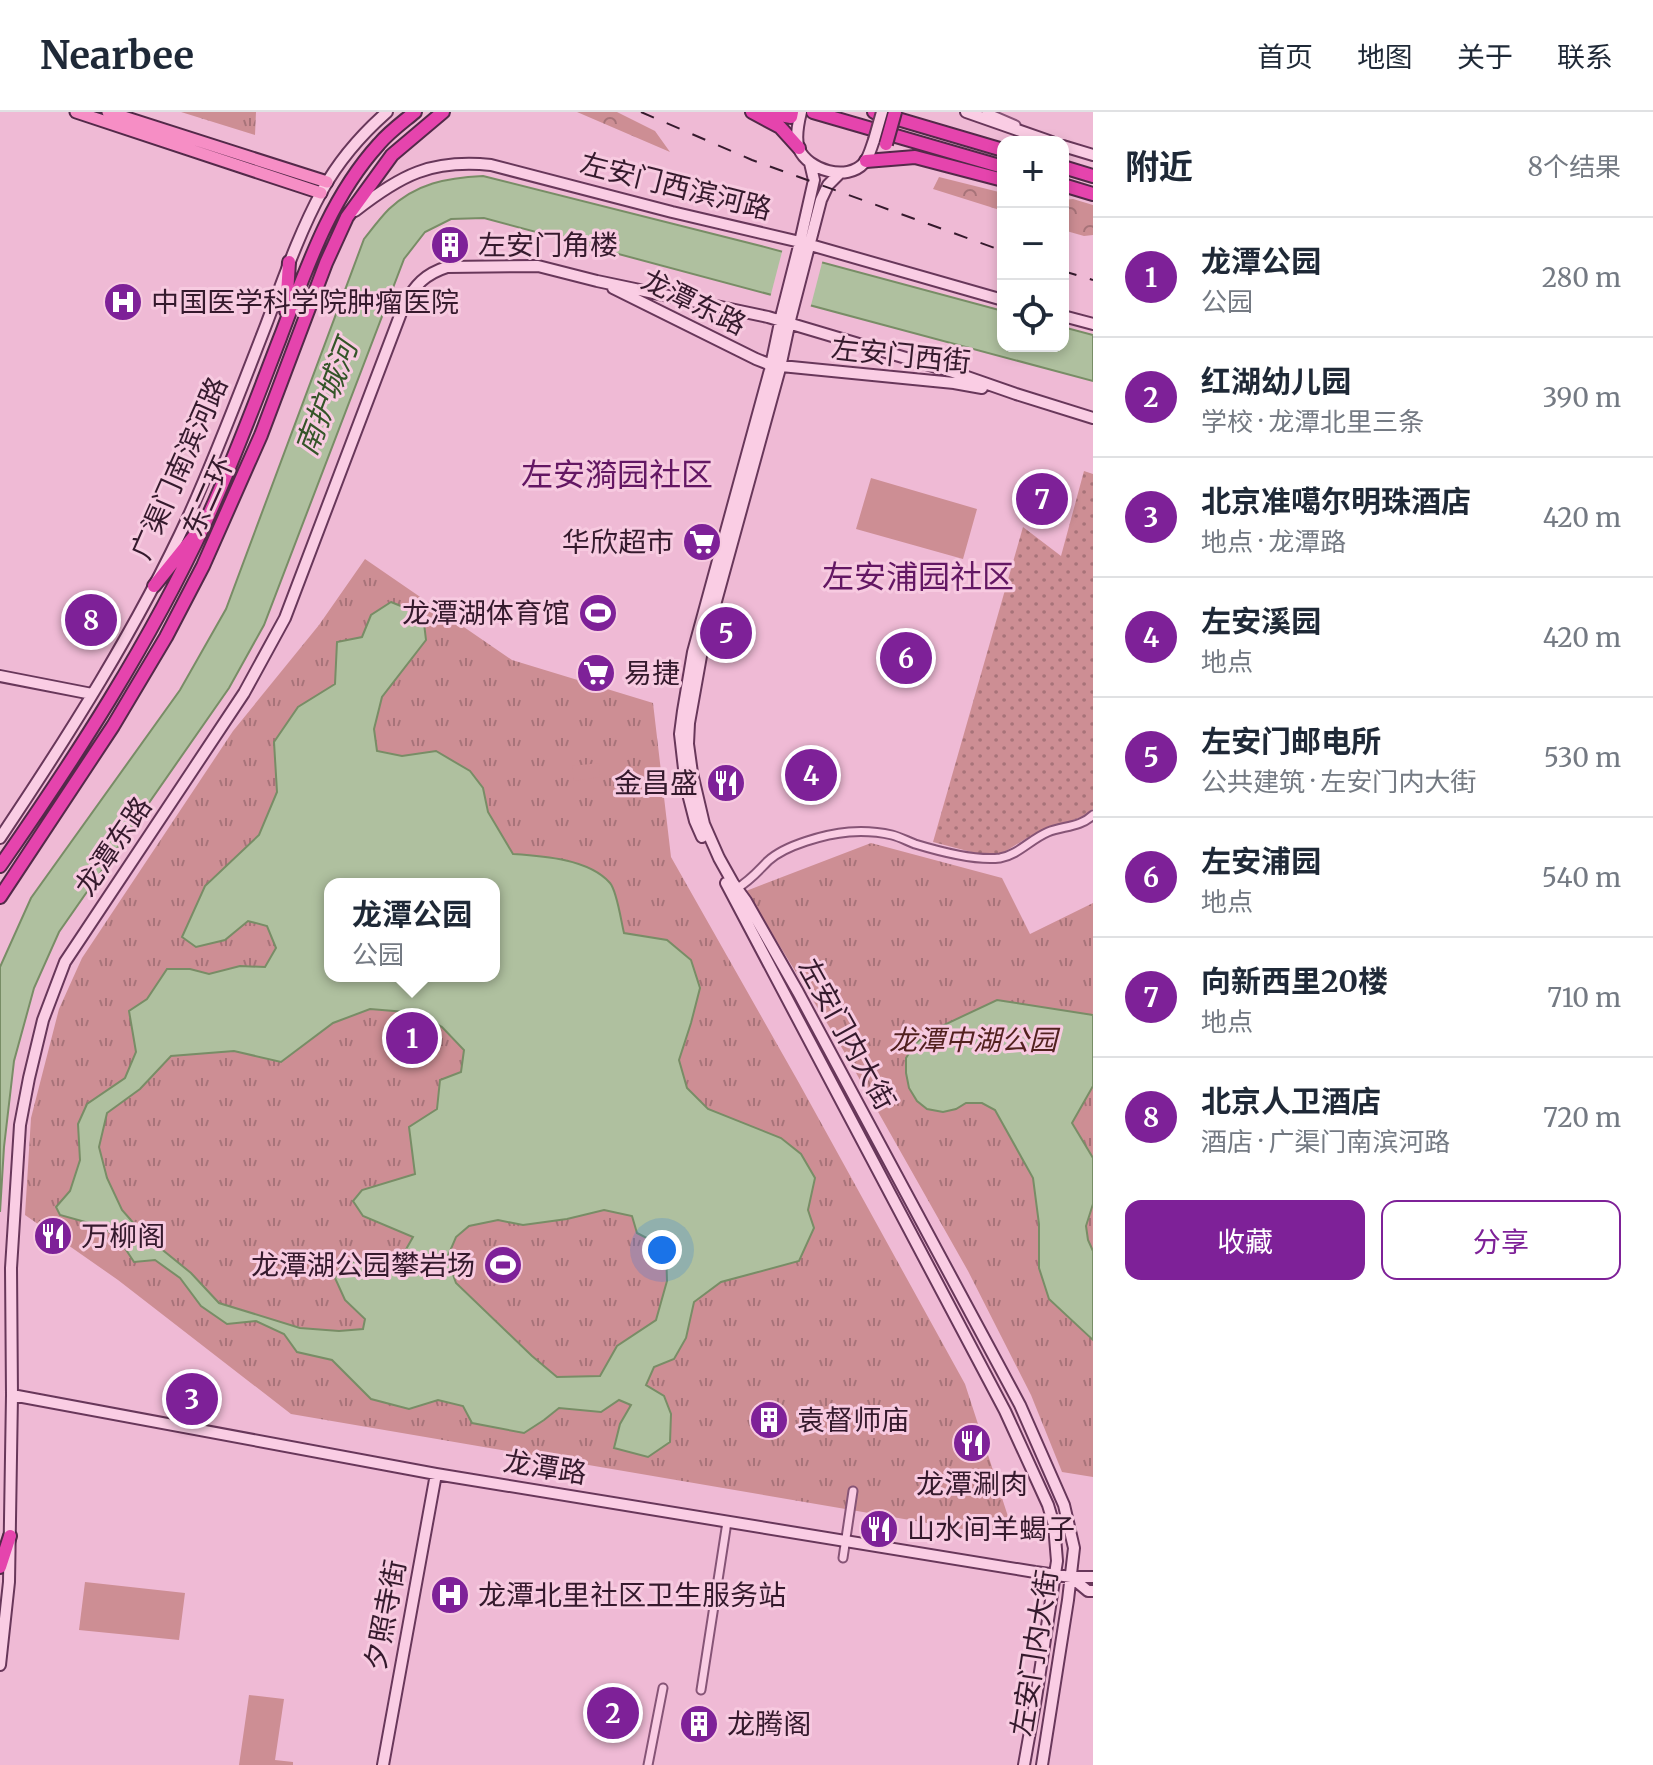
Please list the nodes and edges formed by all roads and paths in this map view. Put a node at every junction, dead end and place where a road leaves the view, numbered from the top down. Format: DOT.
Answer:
graph roads {
  1 [pos="76,112"];
  2 [pos="108,112"];
  3 [pos="387,112"];
  4 [pos="415,112"];
  5 [pos="443,112"];
  6 [pos="752,112"];
  7 [pos="764,112"];
  8 [pos="813,112"];
  9 [pos="874,112"];
  10 [pos="882,112"];
  11 [pos="895,112"];
  12 [pos="966,112"];
  13 [pos="986,112"];
  14 [pos="796,115"];
  15 [pos="1036,136"];
  16 [pos="1040,136"];
  17 [pos="880,142"];
  18 [pos="799,148"];
  19 [pos="997,148"];
  20 [pos="1069,148"];
  21 [pos="1093,155"];
  22 [pos="915,157"];
  23 [pos="866,161"];
  24 [pos="810,163"];
  25 [pos="997,165"];
  26 [pos="1069,169"];
  27 [pos="840,173"];
  28 [pos="1093,176"];
  29 [pos="997,178"];
  30 [pos="324,188"];
  31 [pos="1069,188"];
  32 [pos="1090,193"];
  33 [pos="347,217"];
  34 [pos="804,247"];
  35 [pos="289,262"];
  36 [pos="597,281"];
  37 [pos="997,298"];
  38 [pos="1069,318"];
  39 [pos="785,322"];
  40 [pos="285,324"];
  41 [pos="1093,324"];
  42 [pos="775,366"];
  43 [pos="1016,394"];
  44 [pos="1093,418"];
  45 [pos="207,520"];
  46 [pos="154,586"];
  47 [pos="0,676"];
  48 [pos="92,694"];
  49 [pos="1093,815"];
  50 [pos="0,838"];
  51 [pos="0,866"];
  52 [pos="734,890"];
  53 [pos="0,897"];
  54 [pos="12,1395"];
  55 [pos="436,1474"];
  56 [pos="853,1491"];
  57 [pos="727,1522"];
  58 [pos="10,1536"];
  59 [pos="845,1542"];
  60 [pos="843,1558"];
  61 [pos="0,1567"];
  62 [pos="1093,1570"];
  63 [pos="1054,1575"];
  64 [pos="1071,1577"];
  65 [pos="1093,1577"];
  66 [pos="1093,1589"];
  67 [pos="0,1665"];
  68 [pos="663,1688"];
  69 [pos="701,1690"];
  70 [pos="383,1765"];
  71 [pos="648,1765"];
  72 [pos="1024,1765"];
  73 [pos="1042,1765"];
  1 -- 30 [label="main road"];
  2 -- 30 [label="main road"];
  3 -- 30 [label="street, 广渠门南滨河路"];
  4 -- 40 [label="highway, 东二环"];
  5 -- 33 [label="highway, 东二环"];
  6 -- 18 [label="highway"];
  7 -- 14 [label="highway"];
  8 -- 25 [label="highway"];
  9 -- 19 [label="highway"];
  10 -- 17 [label="street, bridge"];
  11 -- 17 [label="highway, bridge"];
  12 -- 15 [label="street"];
  13 -- 16 [label="street"];
  14 -- 18 [label="street"];
  17 -- 22 [label="highway"];
  17 -- 23 [label="street"];
  18 -- 24 [label="street"];
  20 -- 21 [label="street"];
  22 -- 23 [label="highway"];
  22 -- 29 [label="highway"];
  23 -- 27 [label="street"];
  24 -- 27 [label="street"];
  24 -- 34 [label="street"];
  26 -- 28 [label="highway"];
  27 -- 34 [label="street"];
  30 -- 35 [label="street, 广渠门南滨河路"];
  31 -- 32 [label="highway"];
  33 -- 34 [label="street, 左安门西滨河路"];
  33 -- 53 [label="highway, 东二环"];
  34 -- 37 [label="street, 左安门西滨河路"];
  34 -- 39 [label="street, 左安门内大街"];
  35 -- 40 [label="highway"];
  35 -- 46 [label="street, 广渠门南滨河路"];
  36 -- 39 [label="street, 龙潭东路"];
  36 -- 42 [label="street, 龙潭东路"];
  36 -- 54 [label="street, 龙潭东路"];
  38 -- 41 [label="street"];
  39 -- 42 [label="street, 左安门内大街"];
  39 -- 43 [label="street, 左安门西街"];
  40 -- 45 [label="highway, 东二环"];
  42 -- 43 [label="street, 左安门西街"];
  42 -- 52 [label="street, 左安门内大街"];
  43 -- 44 [label="street, 左安门西街"];
  45 -- 46 [label="highway"];
  45 -- 51 [label="highway, 东二环"];
  46 -- 48 [label="street, 广渠门南滨河路"];
  47 -- 48 [label="street"];
  48 -- 50 [label="street, 广渠门南滨河路"];
  49 -- 52 [label="street"];
  52 -- 63 [label="street, 左安门内大街"];
  52 -- 64 [label="street, 左安门内大街"];
  54 -- 55 [label="street, 龙潭路"];
  54 -- 58 [label="street, 龙潭东路"];
  55 -- 57 [label="street, 龙潭路"];
  55 -- 70 [label="street, 夕照寺街"];
  56 -- 59 [label="street"];
  57 -- 59 [label="street, 龙潭路"];
  57 -- 69 [label="street"];
  58 -- 61 [label="highway"];
  58 -- 67 [label="street, 龙潭东路"];
  59 -- 60 [label="street"];
  59 -- 63 [label="street, 龙潭路"];
  62 -- 64 [label="street, 龙潭路"];
  63 -- 64 [label="street, 龙潭路"];
  63 -- 72 [label="street, 左安门内大街"];
  64 -- 65 [label="street, 龙潭路"];
  64 -- 66 [label="street, 龙潭路"];
  64 -- 73 [label="street, 左安门内大街"];
  68 -- 71 [label="street"];
}
